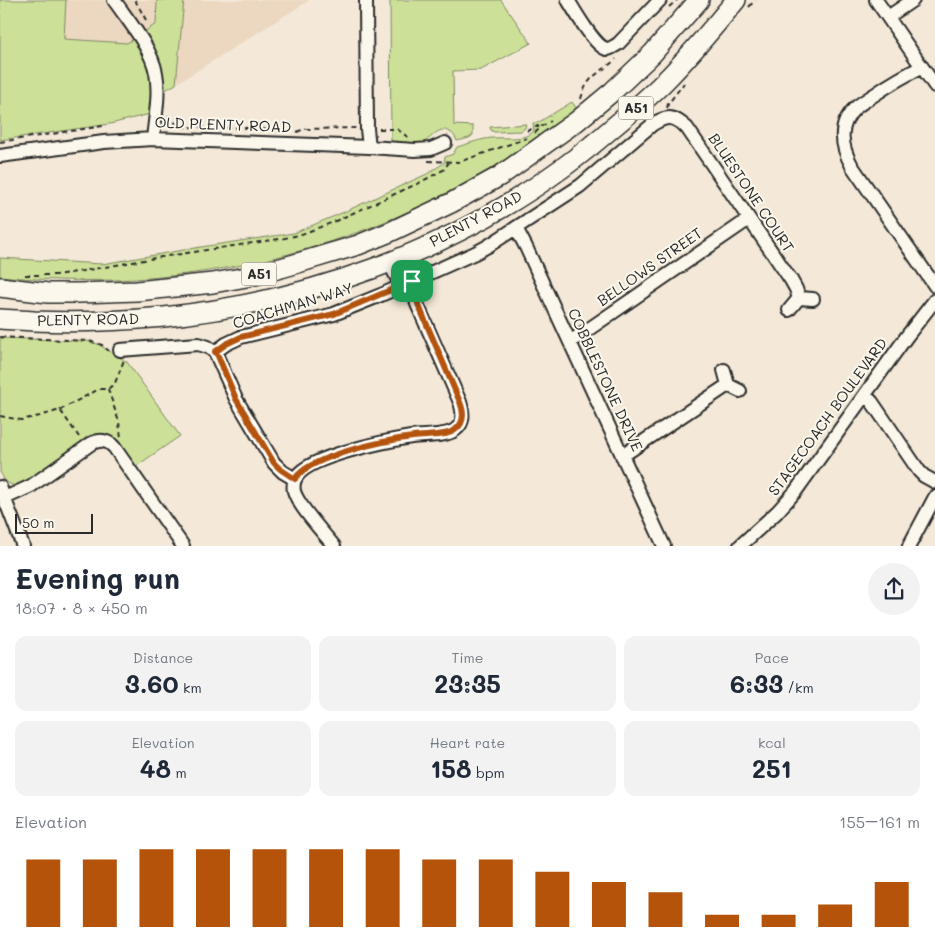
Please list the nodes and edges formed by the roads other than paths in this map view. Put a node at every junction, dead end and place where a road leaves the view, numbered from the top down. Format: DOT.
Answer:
graph roads {
  1 [pos="114,0"];
  2 [pos="366,0"];
  3 [pos="568,0"];
  4 [pos="699,0"];
  5 [pos="736,0"];
  6 [pos="876,0"];
  7 [pos="913,0"];
  8 [pos="663,4"];
  9 [pos="888,17"];
  10 [pos="919,63"];
  11 [pos="935,86"];
  12 [pos="667,117"];
  13 [pos="153,139"];
  14 [pos="445,143"];
  15 [pos="369,147"];
  16 [pos="0,156"];
  17 [pos="749,219"];
  18 [pos="516,228"];
  19 [pos="397,259"];
  20 [pos="931,276"];
  21 [pos="408,283"];
  22 [pos="935,286"];
  23 [pos="0,287"];
  24 [pos="799,298"];
  25 [pos="813,299"];
  26 [pos="935,300"];
  27 [pos="789,310"];
  28 [pos="0,319"];
  29 [pos="570,342"];
  30 [pos="215,352"];
  31 [pos="121,354"];
  32 [pos="724,370"];
  33 [pos="728,385"];
  34 [pos="740,392"];
  35 [pos="865,395"];
  36 [pos="622,456"];
  37 [pos="295,479"];
  38 [pos="935,482"];
  39 [pos="2,492"];
  40 [pos="935,497"];
  41 [pos="23,546"];
  42 [pos="183,546"];
  43 [pos="334,546"];
  44 [pos="664,546"];
  45 [pos="740,546"];
  46 [pos="908,546"];
  1 -- 13 [label="street"];
  2 -- 15 [label="street"];
  3 -- 8 [label="street"];
  4 -- 23 [label="highway, PLENTY ROAD / A51"];
  5 -- 19 [label="highway, PLENTY ROAD / A51"];
  6 -- 9 [label="street"];
  7 -- 9 [label="street"];
  9 -- 10 [label="street"];
  10 -- 11 [label="street"];
  10 -- 20 [label="street"];
  12 -- 17 [label="street, BLUESTONE COURT"];
  12 -- 18 [label="street, COACHMAN WAY"];
  13 -- 15 [label="street, OLD PLENTY ROAD"];
  13 -- 16 [label="street, OLD PLENTY ROAD"];
  14 -- 15 [label="street, OLD PLENTY ROAD"];
  17 -- 24 [label="street, BLUESTONE COURT"];
  17 -- 29 [label="street, BELLOWS STREET"];
  18 -- 21 [label="street, COACHMAN WAY"];
  18 -- 29 [label="street, COBBLESTONE DRIVE"];
  19 -- 21 [label="street"];
  19 -- 28 [label="highway, PLENTY ROAD / A51"];
  20 -- 22 [label="street"];
  21 -- 30 [label="street, COACHMAN WAY"];
  21 -- 37 [label="street"];
  24 -- 25 [label="street"];
  24 -- 27 [label="street"];
  26 -- 35 [label="street, STAGECOACH BOULEVARD"];
  29 -- 36 [label="street, COBBLESTONE DRIVE"];
  30 -- 31 [label="street"];
  30 -- 37 [label="street"];
  32 -- 33 [label="street"];
  33 -- 34 [label="street"];
  33 -- 36 [label="street"];
  35 -- 38 [label="street"];
  35 -- 45 [label="street, STAGECOACH BOULEVARD"];
  36 -- 44 [label="street, COBBLESTONE DRIVE"];
  37 -- 43 [label="street"];
  39 -- 41 [label="street"];
  39 -- 42 [label="street"];
  40 -- 46 [label="street"];
}
